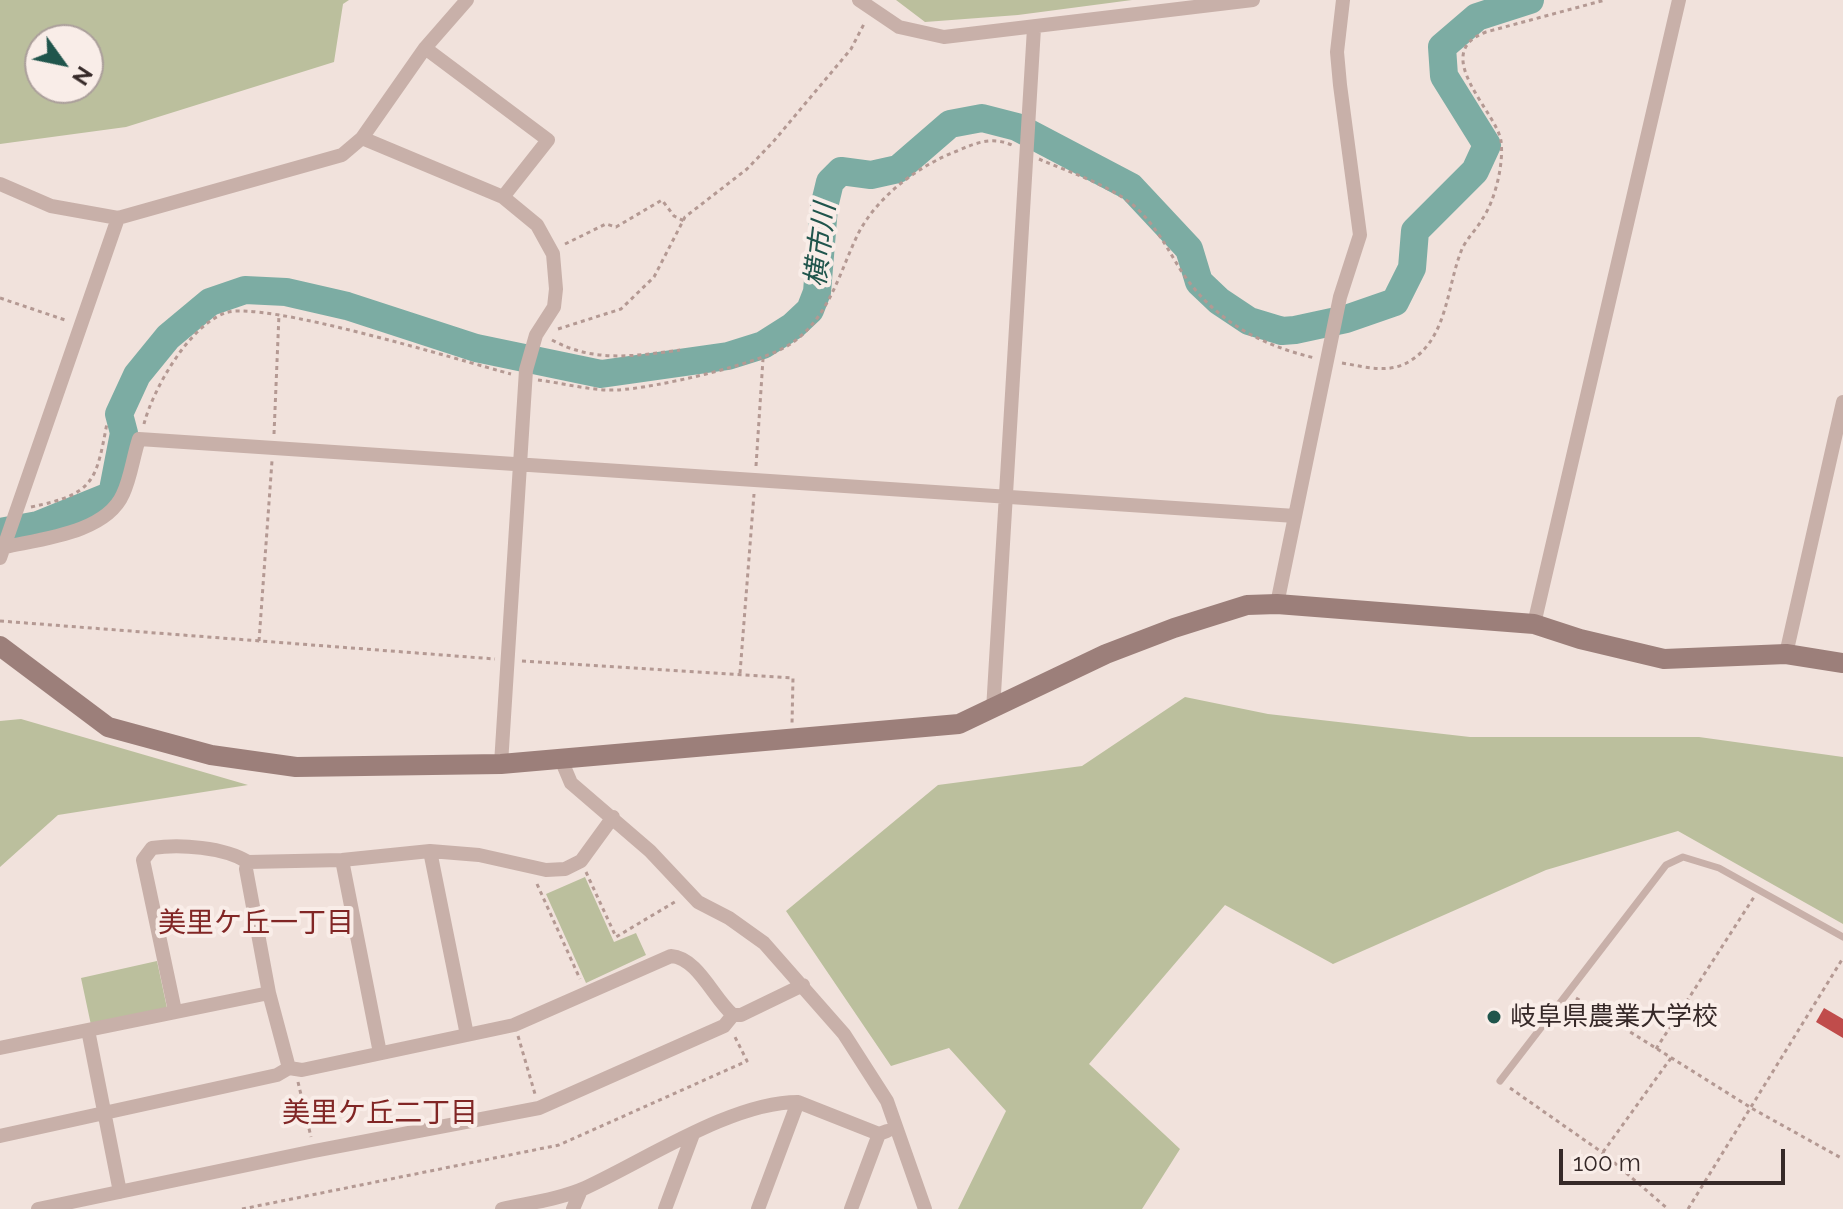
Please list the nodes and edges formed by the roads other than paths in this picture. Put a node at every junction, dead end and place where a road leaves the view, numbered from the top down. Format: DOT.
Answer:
graph roads {
  1 [pos="467,0"];
  2 [pos="859,0"];
  3 [pos="1253,0"];
  4 [pos="1343,0"];
  5 [pos="1679,0"];
  6 [pos="1034,28"];
  7 [pos="425,48"];
  8 [pos="362,138"];
  9 [pos="0,184"];
  10 [pos="503,197"];
  11 [pos="118,218"];
  12 [pos="1843,402"];
  13 [pos="518,462"];
  14 [pos="1005,495"];
  15 [pos="1295,516"];
  16 [pos="3,550"];
  17 [pos="1277,604"];
  18 [pos="1534,624"];
  19 [pos="0,646"];
  20 [pos="1786,654"];
  21 [pos="1843,663"];
  22 [pos="993,710"];
  23 [pos="560,757"];
  24 [pos="501,764"];
  25 [pos="613,817"];
  26 [pos="430,851"];
  27 [pos="342,860"];
  28 [pos="248,862"];
  29 [pos="1843,937"];
  30 [pos="803,985"];
  31 [pos="269,993"];
  32 [pos="175,1011"];
  33 [pos="728,1020"];
  34 [pos="88,1030"];
  35 [pos="467,1035"];
  36 [pos="0,1048"];
  37 [pos="380,1053"];
  38 [pos="292,1070"];
  39 [pos="1500,1081"];
  40 [pos="798,1102"];
  41 [pos="105,1113"];
  42 [pos="898,1125"];
  43 [pos="693,1134"];
  44 [pos="879,1134"];
  45 [pos="0,1136"];
  46 [pos="581,1190"];
  47 [pos="120,1192"];
  48 [pos="38,1209"];
  49 [pos="502,1209"];
  50 [pos="573,1209"];
  51 [pos="665,1209"];
  52 [pos="758,1209"];
  53 [pos="851,1209"];
  54 [pos="925,1209"];
  1 -- 7 [label="street"];
  2 -- 6 [label="street"];
  3 -- 6 [label="street"];
  4 -- 15 [label="street"];
  5 -- 18 [label="street"];
  6 -- 14 [label="street"];
  7 -- 8 [label="street"];
  7 -- 10 [label="street"];
  8 -- 10 [label="street"];
  8 -- 11 [label="street"];
  9 -- 11 [label="street"];
  10 -- 13 [label="street"];
  11 -- 16 [label="street"];
  12 -- 20 [label="street"];
  13 -- 14 [label="street"];
  13 -- 16 [label="street"];
  13 -- 24 [label="street"];
  14 -- 15 [label="street"];
  14 -- 22 [label="street"];
  15 -- 17 [label="street"];
  17 -- 18 [label="street"];
  17 -- 22 [label="street"];
  18 -- 20 [label="street"];
  19 -- 24 [label="street"];
  20 -- 21 [label="street"];
  22 -- 23 [label="street"];
  23 -- 24 [label="street"];
  23 -- 25 [label="street"];
  25 -- 26 [label="street"];
  25 -- 30 [label="street"];
  26 -- 27 [label="street"];
  26 -- 35 [label="street"];
  27 -- 28 [label="street"];
  27 -- 37 [label="street"];
  28 -- 31 [label="street"];
  28 -- 32 [label="street"];
  29 -- 39 [label="lane"];
  30 -- 33 [label="street"];
  30 -- 42 [label="street"];
  31 -- 32 [label="street"];
  31 -- 38 [label="street"];
  32 -- 34 [label="street"];
  33 -- 35 [label="street"];
  33 -- 47 [label="street"];
  34 -- 36 [label="street"];
  34 -- 41 [label="street"];
  35 -- 37 [label="street"];
  37 -- 38 [label="street"];
  38 -- 41 [label="street"];
  40 -- 43 [label="street"];
  40 -- 44 [label="street"];
  40 -- 52 [label="street"];
  41 -- 45 [label="street"];
  41 -- 47 [label="street"];
  42 -- 44 [label="street"];
  42 -- 54 [label="street"];
  43 -- 46 [label="street"];
  43 -- 51 [label="street"];
  44 -- 53 [label="street"];
  46 -- 49 [label="street"];
  46 -- 50 [label="street"];
  47 -- 48 [label="street"];
}
